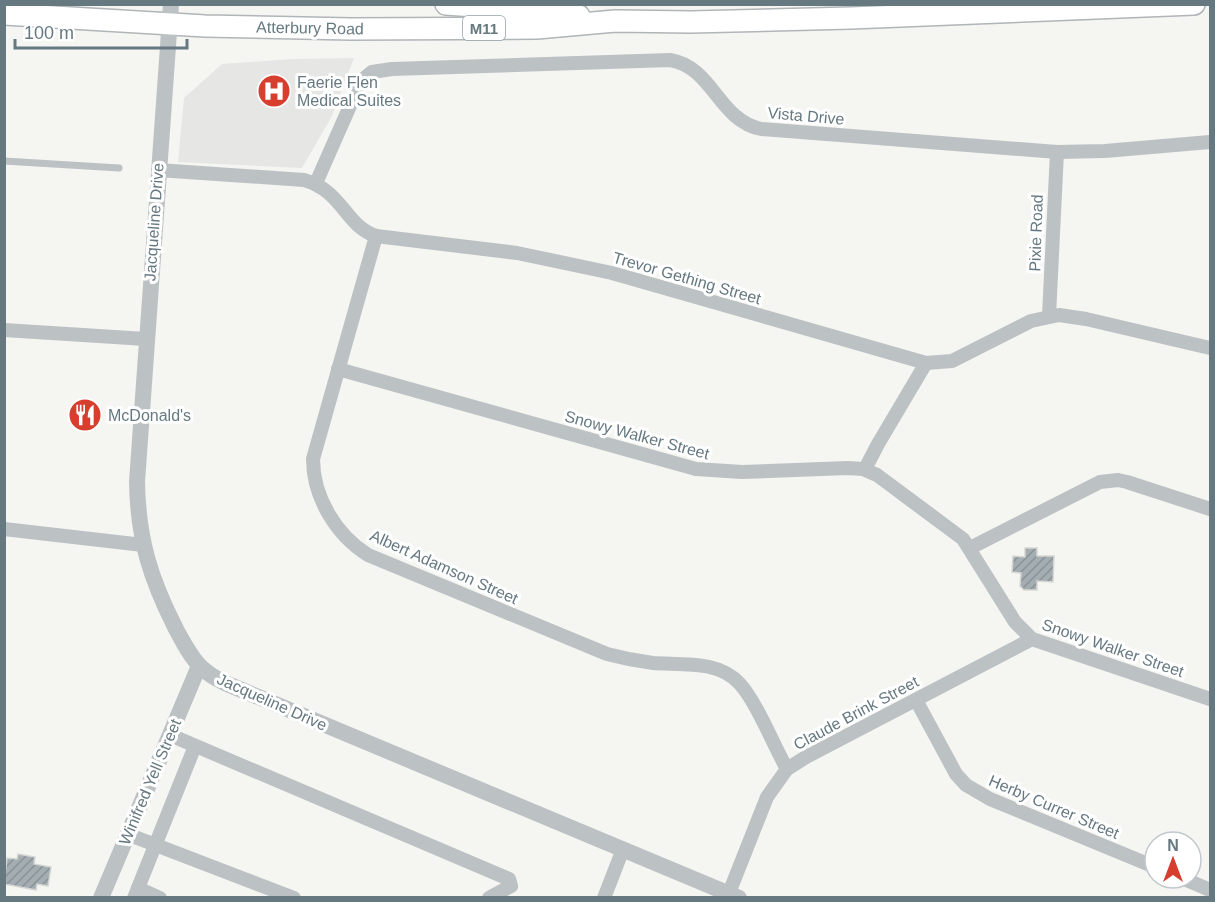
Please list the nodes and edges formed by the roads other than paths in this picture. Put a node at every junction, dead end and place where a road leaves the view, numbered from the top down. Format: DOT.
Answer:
graph roads {
  1 [pos="446,4"];
  2 [pos="1194,4"];
  3 [pos="4,14"];
  4 [pos="170,14"];
  5 [pos="615,21"];
  6 [pos="1210,142"];
  7 [pos="1056,152"];
  8 [pos="4,161"];
  9 [pos="119,168"];
  10 [pos="158,170"];
  11 [pos="316,183"];
  12 [pos="376,236"];
  13 [pos="1049,316"];
  14 [pos="4,330"];
  15 [pos="146,339"];
  16 [pos="1210,348"];
  17 [pos="926,363"];
  18 [pos="338,369"];
  19 [pos="866,470"];
  20 [pos="1210,509"];
  21 [pos="4,529"];
  22 [pos="143,545"];
  23 [pos="970,548"];
  24 [pos="1032,639"];
  25 [pos="199,666"];
  26 [pos="1210,699"];
  27 [pos="916,700"];
  28 [pos="170,735"];
  29 [pos="195,746"];
  30 [pos="787,770"];
  31 [pos="127,834"];
  32 [pos="154,844"];
  33 [pos="623,849"];
  34 [pos="1143,862"];
  35 [pos="136,893"];
  36 [pos="734,895"];
  37 [pos="101,897"];
  38 [pos="160,897"];
  39 [pos="294,897"];
  40 [pos="489,897"];
  41 [pos="604,897"];
  1 -- 5 [label="main road, Atterbury Road / M11"];
  2 -- 5 [label="main road, Atterbury Road / M11"];
  3 -- 4 [label="main road, Atterbury Road / M11"];
  4 -- 5 [label="main road, Atterbury Road / M11"];
  4 -- 10 [label="street, Jacqueline Drive"];
  6 -- 7 [label="street, Vista Drive"];
  7 -- 11 [label="street, Vista Drive"];
  7 -- 13 [label="street, Pixie Road"];
  8 -- 9 [label="lane"];
  10 -- 11 [label="street"];
  10 -- 15 [label="street, Jacqueline Drive"];
  11 -- 12 [label="street, Trevor Gething Street"];
  12 -- 17 [label="street, Trevor Gething Street"];
  12 -- 18 [label="street, Albert Adamson Street"];
  13 -- 16 [label="street, Trevor Gething Street"];
  13 -- 17 [label="street, Trevor Gething Street"];
  14 -- 15 [label="street"];
  15 -- 22 [label="street, Jacqueline Drive"];
  17 -- 19 [label="street"];
  18 -- 19 [label="street, Snowy Walker Street"];
  18 -- 30 [label="street, Albert Adamson Street"];
  19 -- 23 [label="street, Snowy Walker Street"];
  20 -- 23 [label="street"];
  21 -- 22 [label="street"];
  22 -- 25 [label="street, Jacqueline Drive"];
  23 -- 24 [label="street, Snowy Walker Street"];
  24 -- 26 [label="street, Snowy Walker Street"];
  24 -- 27 [label="street, Claude Brink Street"];
  25 -- 28 [label="street, Winifred Yell Street"];
  25 -- 33 [label="street, Jacqueline Drive"];
  27 -- 30 [label="street, Claude Brink Street"];
  27 -- 34 [label="street, Herby Currer Street"];
  28 -- 29 [label="street"];
  28 -- 31 [label="street, Winifred Yell Street"];
  29 -- 32 [label="street"];
  29 -- 40 [label="street"];
  30 -- 36 [label="street, Claude Brink Street"];
  31 -- 32 [label="street"];
  31 -- 37 [label="street, Winifred Yell Street"];
  32 -- 35 [label="street"];
  32 -- 39 [label="street"];
  33 -- 36 [label="street, Jacqueline Drive"];
  33 -- 41 [label="street"];
  35 -- 38 [label="street"];
}
